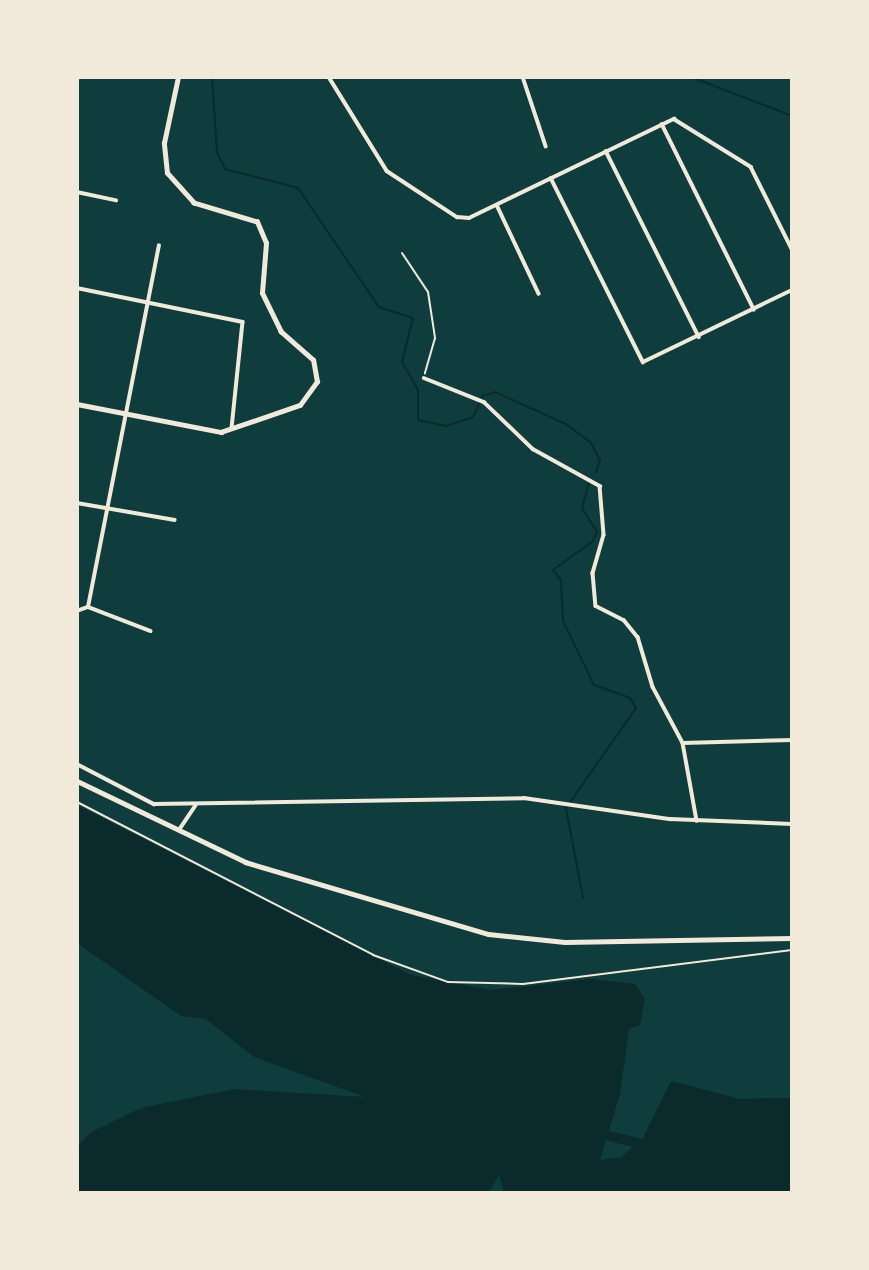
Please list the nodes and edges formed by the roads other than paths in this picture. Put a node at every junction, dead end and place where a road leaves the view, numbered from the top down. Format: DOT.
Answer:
graph roads {
  1 [pos="178,77"];
  2 [pos="329,77"];
  3 [pos="523,77"];
  4 [pos="662,124"];
  5 [pos="546,146"];
  6 [pos="607,151"];
  7 [pos="551,178"];
  8 [pos="77,192"];
  9 [pos="116,200"];
  10 [pos="497,205"];
  11 [pos="159,246"];
  12 [pos="792,249"];
  13 [pos="77,288"];
  14 [pos="792,290"];
  15 [pos="539,294"];
  16 [pos="147,301"];
  17 [pos="754,309"];
  18 [pos="699,337"];
  19 [pos="424,378"];
  20 [pos="77,404"];
  21 [pos="125,414"];
  22 [pos="232,429"];
  23 [pos="77,503"];
  24 [pos="106,509"];
  25 [pos="175,520"];
  26 [pos="89,607"];
  27 [pos="77,611"];
  28 [pos="151,631"];
  29 [pos="792,740"];
  30 [pos="683,743"];
  31 [pos="77,764"];
  32 [pos="77,781"];
  33 [pos="195,806"];
  34 [pos="697,821"];
  35 [pos="792,824"];
  36 [pos="178,831"];
  37 [pos="792,938"];
  1 -- 22 [label="street"];
  2 -- 10 [label="street"];
  3 -- 5 [label="street"];
  4 -- 6 [label="street"];
  4 -- 12 [label="street"];
  4 -- 17 [label="street"];
  6 -- 7 [label="street"];
  6 -- 18 [label="street"];
  7 -- 10 [label="street"];
  7 -- 18 [label="street"];
  8 -- 9 [label="street"];
  10 -- 15 [label="street"];
  11 -- 16 [label="street"];
  13 -- 16 [label="street"];
  14 -- 17 [label="street"];
  16 -- 21 [label="street"];
  16 -- 22 [label="street"];
  17 -- 18 [label="street"];
  19 -- 30 [label="street"];
  20 -- 21 [label="street"];
  21 -- 22 [label="street"];
  21 -- 24 [label="street"];
  23 -- 24 [label="street"];
  24 -- 25 [label="street"];
  24 -- 26 [label="street"];
  26 -- 27 [label="street"];
  26 -- 28 [label="street"];
  29 -- 30 [label="street"];
  30 -- 34 [label="street"];
  31 -- 33 [label="street"];
  32 -- 36 [label="main road"];
  33 -- 34 [label="street"];
  33 -- 36 [label="street"];
  34 -- 35 [label="street"];
  36 -- 37 [label="main road"];
}
